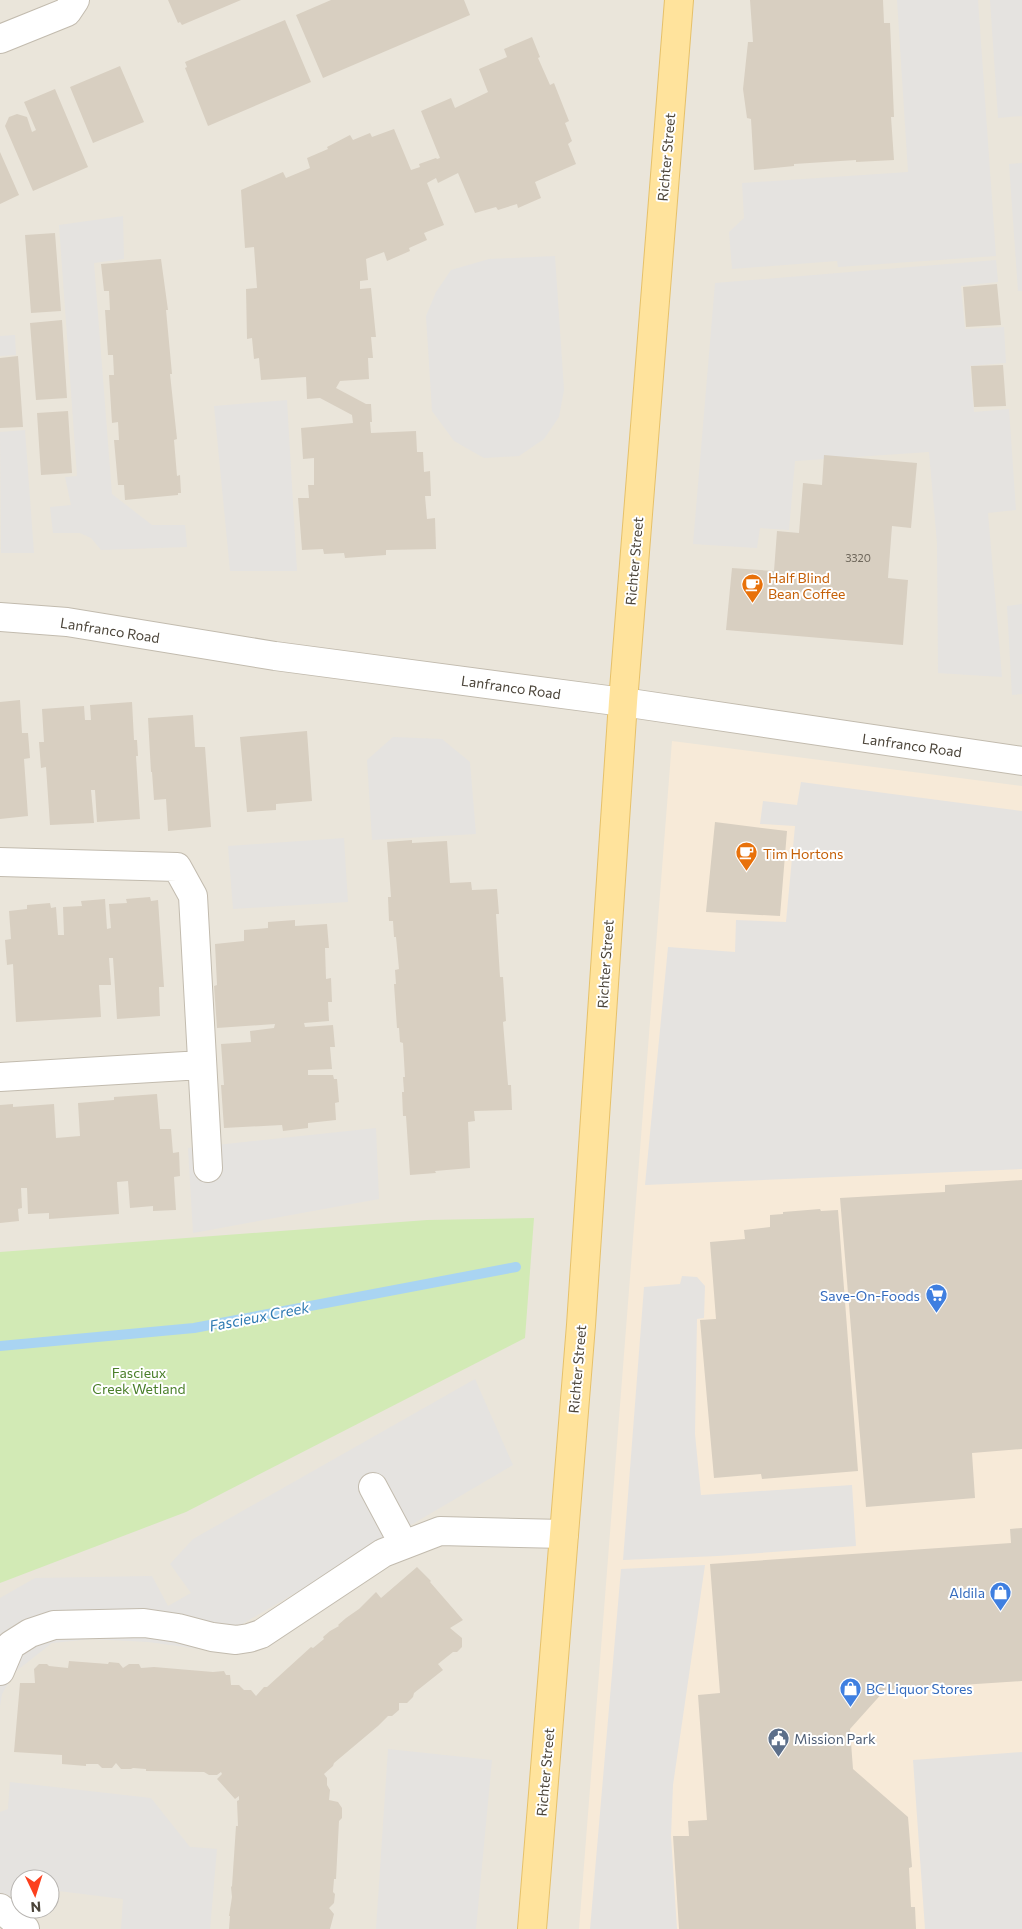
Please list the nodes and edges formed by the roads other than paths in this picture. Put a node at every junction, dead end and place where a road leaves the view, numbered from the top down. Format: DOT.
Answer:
graph roads {
  1 [pos="679,0"];
  2 [pos="71,6"];
  3 [pos="0,39"];
  4 [pos="0,618"];
  5 [pos="623,702"];
  6 [pos="1022,761"];
  7 [pos="0,862"];
  8 [pos="202,1065"];
  9 [pos="0,1077"];
  10 [pos="208,1168"];
  11 [pos="373,1487"];
  12 [pos="564,1534"];
  13 [pos="404,1545"];
  14 [pos="0,1672"];
  15 [pos="0,1908"];
  16 [pos="25,1929"];
  17 [pos="532,1929"];
  1 -- 5 [label="main road, Richter Street"];
  2 -- 3 [label="street"];
  4 -- 5 [label="street, Lanfranco Road"];
  5 -- 6 [label="street, Lanfranco Road"];
  5 -- 12 [label="main road, Richter Street"];
  7 -- 8 [label="street"];
  8 -- 9 [label="street"];
  8 -- 10 [label="street"];
  11 -- 13 [label="street"];
  12 -- 13 [label="street"];
  12 -- 17 [label="main road, Richter Street"];
  13 -- 14 [label="street"];
  15 -- 16 [label="street"];
}
